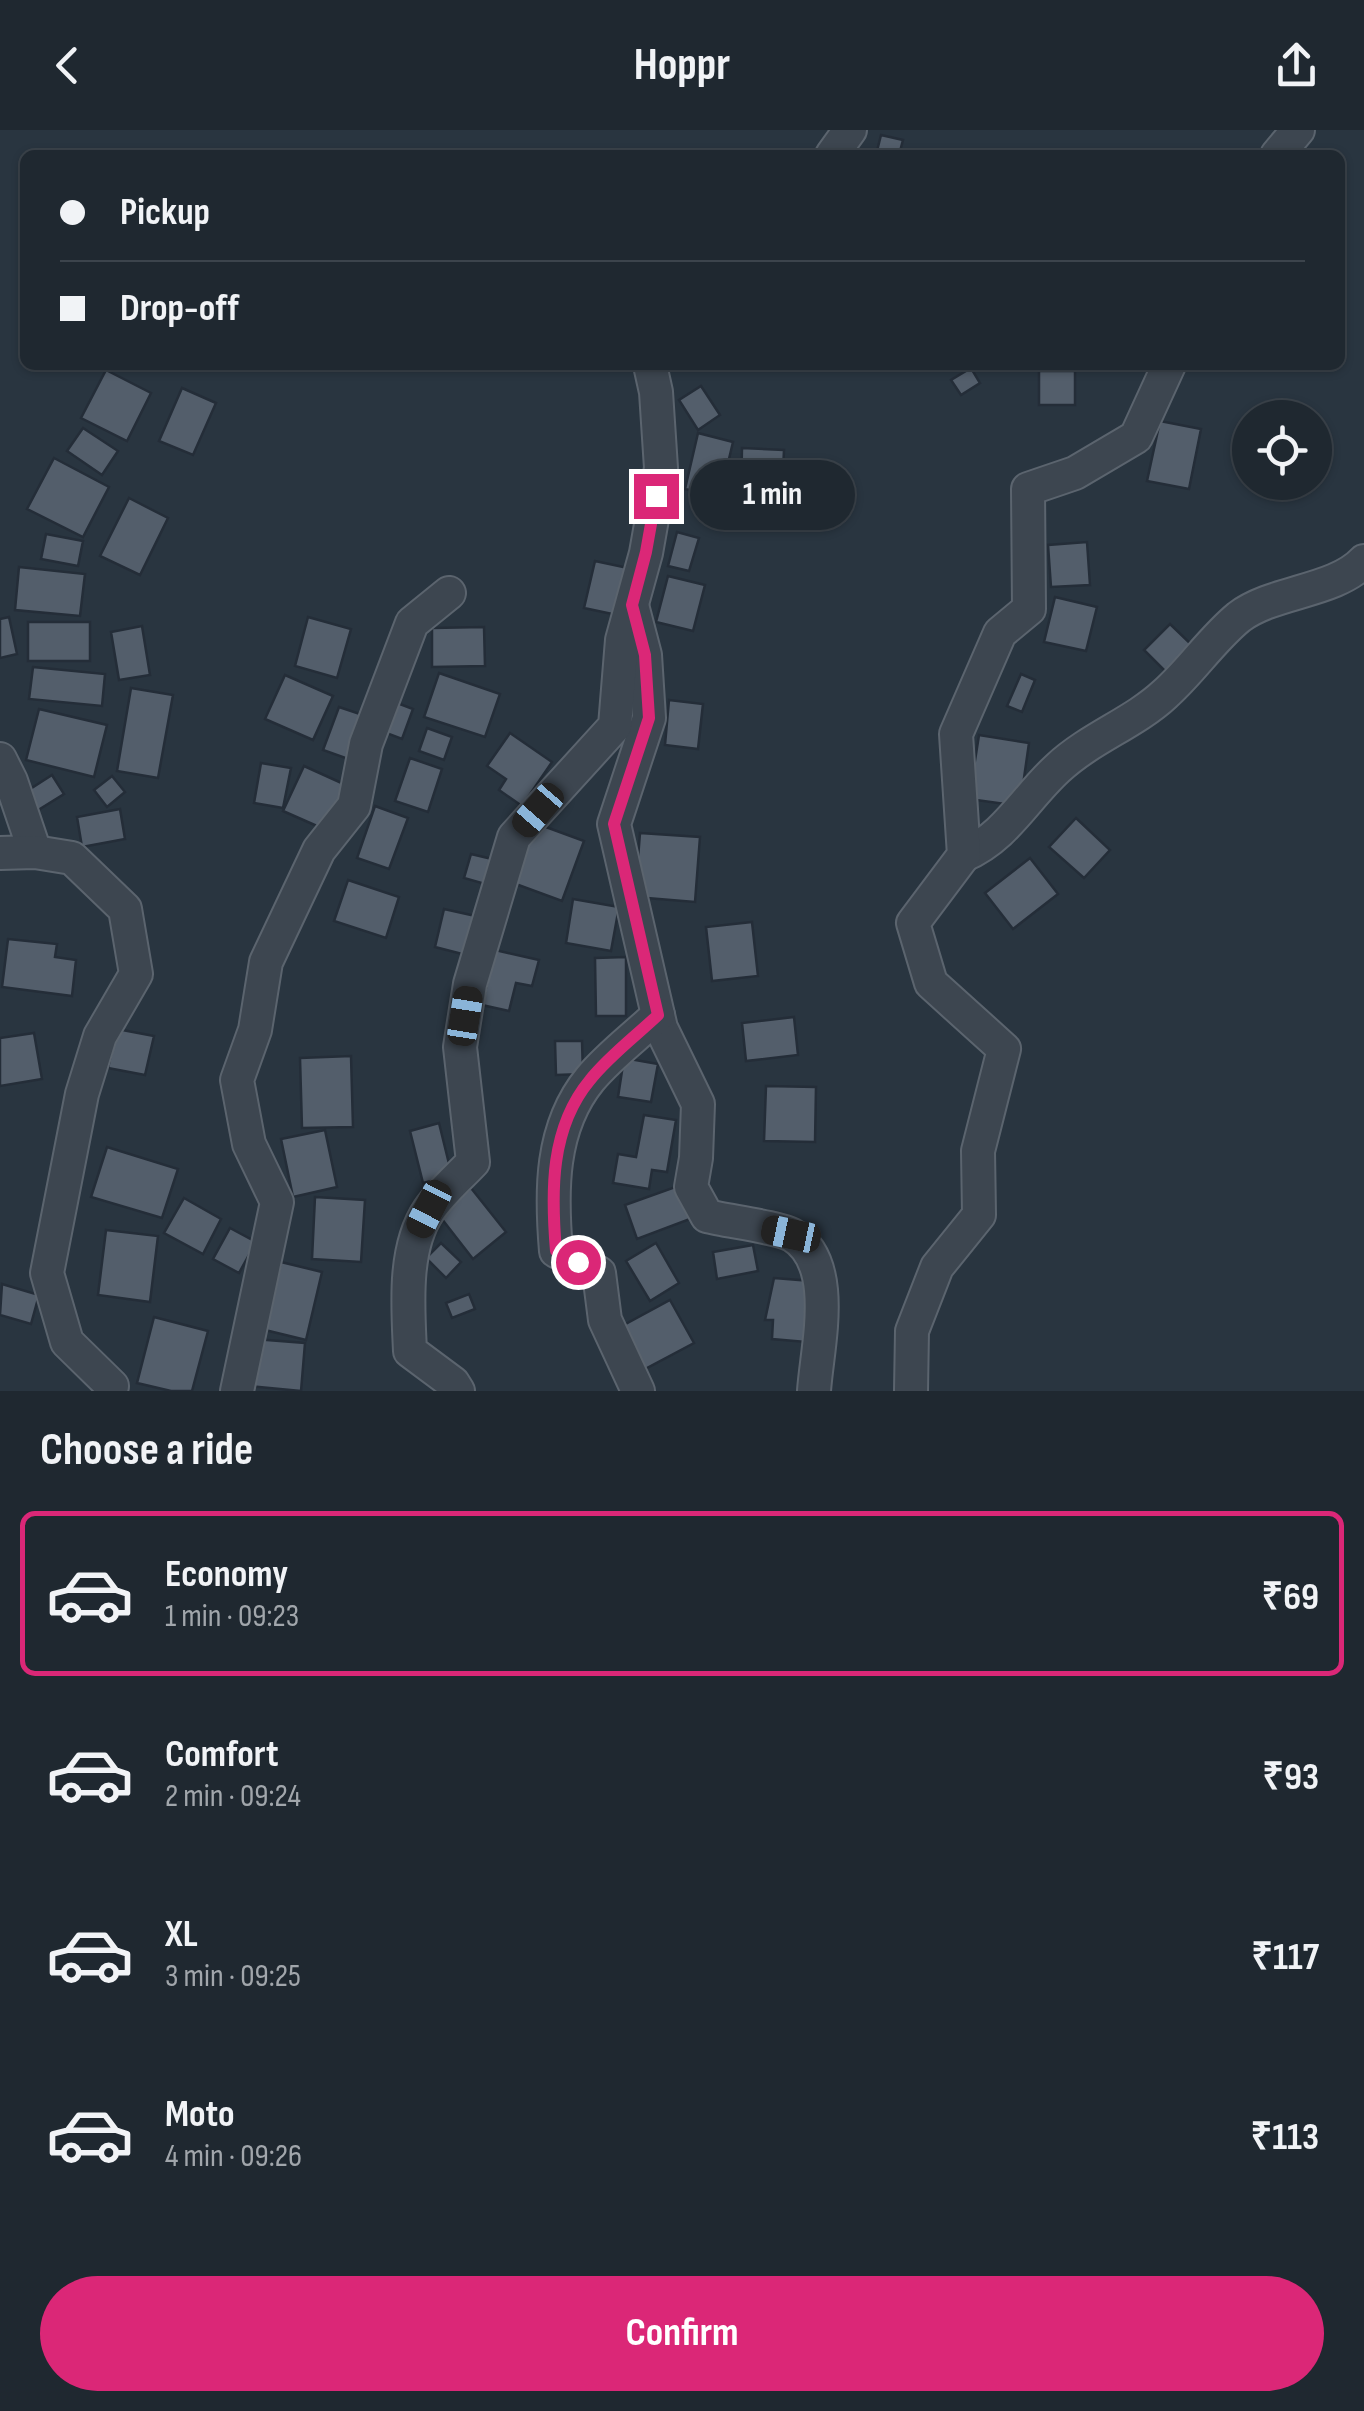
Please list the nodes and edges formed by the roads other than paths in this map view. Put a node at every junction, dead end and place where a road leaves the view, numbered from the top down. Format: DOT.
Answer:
graph roads {
  1 [pos="1298,130"];
  2 [pos="1282,150"];
  3 [pos="651,370"];
  4 [pos="1167,370"];
  5 [pos="1364,561"];
  6 [pos="449,594"];
  7 [pos="632,605"];
  8 [pos="0,759"];
  9 [pos="35,852"];
  10 [pos="0,853"];
  11 [pos="964,855"];
  12 [pos="658,1015"];
  13 [pos="112,1386"];
  14 [pos="237,1391"];
  15 [pos="458,1391"];
  16 [pos="638,1391"];
  17 [pos="814,1391"];
  18 [pos="911,1391"];
  1 -- 2 [label="street"];
  3 -- 7 [label="street"];
  4 -- 11 [label="street"];
  5 -- 11 [label="street"];
  6 -- 14 [label="street"];
  7 -- 12 [label="street"];
  7 -- 15 [label="street"];
  8 -- 9 [label="street"];
  9 -- 10 [label="street"];
  9 -- 13 [label="street"];
  11 -- 18 [label="street"];
  12 -- 16 [label="street"];
  12 -- 17 [label="street"];
}
